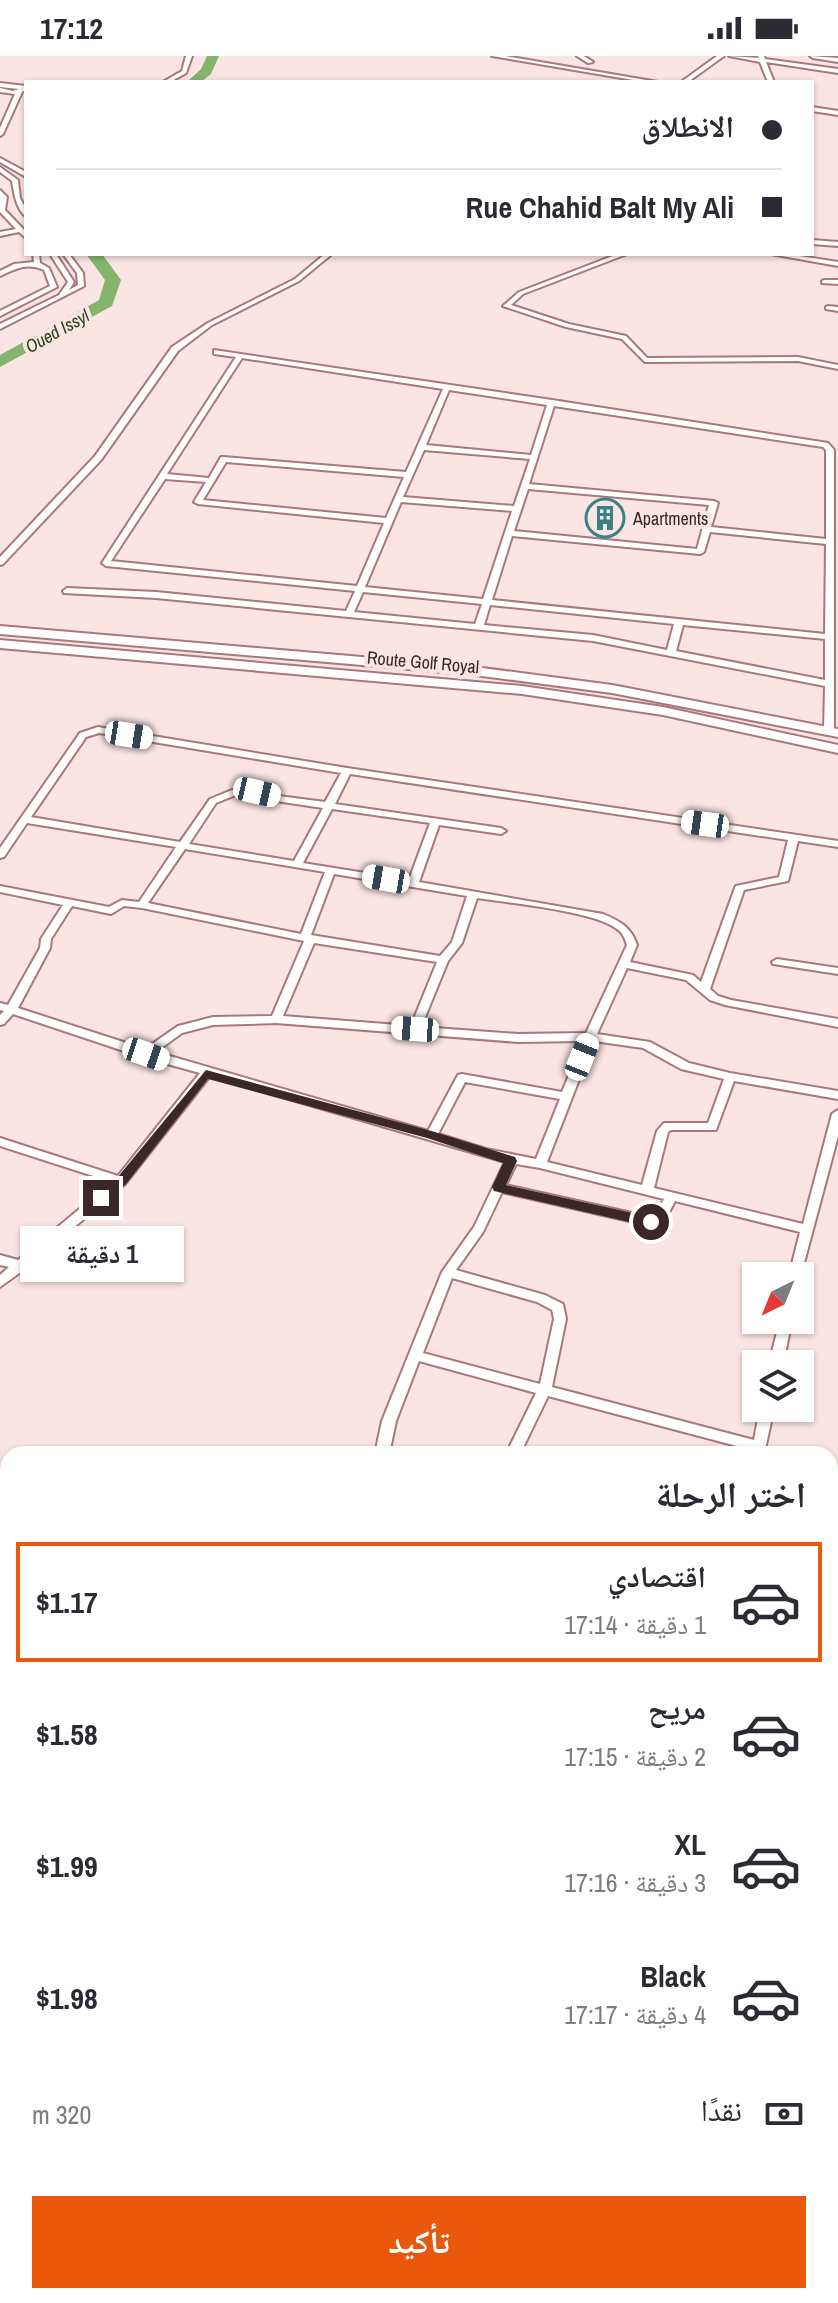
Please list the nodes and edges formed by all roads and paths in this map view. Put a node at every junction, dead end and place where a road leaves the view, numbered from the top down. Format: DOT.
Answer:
graph roads {
  1 [pos="189,56"];
  2 [pos="495,56"];
  3 [pos="580,56"];
  4 [pos="721,56"];
  5 [pos="732,56"];
  6 [pos="813,56"];
  7 [pos="523,58"];
  8 [pos="762,58"];
  9 [pos="590,59"];
  10 [pos="838,60"];
  11 [pos="838,71"];
  12 [pos="607,74"];
  13 [pos="621,76"];
  14 [pos="170,80"];
  15 [pos="614,80"];
  16 [pos="644,80"];
  17 [pos="687,80"];
  18 [pos="770,80"];
  19 [pos="23,89"];
  20 [pos="3,90"];
  21 [pos="814,109"];
  22 [pos="838,113"];
  23 [pos="0,132"];
  24 [pos="0,160"];
  25 [pos="0,169"];
  26 [pos="24,174"];
  27 [pos="0,192"];
  28 [pos="2,208"];
  29 [pos="24,211"];
  30 [pos="24,233"];
  31 [pos="0,234"];
  32 [pos="814,242"];
  33 [pos="838,244"];
  34 [pos="36,256"];
  35 [pos="54,256"];
  36 [pos="67,256"];
  37 [pos="327,256"];
  38 [pos="619,256"];
  39 [pos="787,256"];
  40 [pos="37,264"];
  41 [pos="838,264"];
  42 [pos="0,274"];
  43 [pos="824,282"];
  44 [pos="838,282"];
  45 [pos="828,308"];
  46 [pos="838,309"];
  47 [pos="0,314"];
  48 [pos="0,324"];
  49 [pos="217,352"];
  50 [pos="240,356"];
  51 [pos="838,367"];
  52 [pos="447,387"];
  53 [pos="552,402"];
  54 [pos="421,447"];
  55 [pos="533,457"];
  56 [pos="408,475"];
  57 [pos="162,476"];
  58 [pos="210,480"];
  59 [pos="524,486"];
  60 [pos="398,499"];
  61 [pos="516,509"];
  62 [pos="388,521"];
  63 [pos="706,529"];
  64 [pos="508,533"];
  65 [pos="829,542"];
  66 [pos="0,562"];
  67 [pos="168,570"];
  68 [pos="359,589"];
  69 [pos="67,591"];
  70 [pos="156,595"];
  71 [pos="485,601"];
  72 [pos="349,614"];
  73 [pos="679,622"];
  74 [pos="479,626"];
  75 [pos="0,630"];
  76 [pos="829,637"];
  77 [pos="0,644"];
  78 [pos="671,652"];
  79 [pos="829,684"];
  80 [pos="833,732"];
  81 [pos="838,749"];
  82 [pos="347,771"];
  83 [pos="328,806"];
  84 [pos="24,819"];
  85 [pos="435,822"];
  86 [pos="501,831"];
  87 [pos="794,837"];
  88 [pos="838,844"];
  89 [pos="184,846"];
  90 [pos="0,855"];
  91 [pos="298,863"];
  92 [pos="331,869"];
  93 [pos="413,884"];
  94 [pos="0,889"];
  95 [pos="473,895"];
  96 [pos="70,902"];
  97 [pos="142,905"];
  98 [pos="308,938"];
  99 [pos="443,960"];
  100 [pos="777,962"];
  101 [pos="625,964"];
  102 [pos="838,971"];
  103 [pos="704,990"];
  104 [pos="6,1008"];
  105 [pos="276,1019"];
  106 [pos="0,1021"];
  107 [pos="838,1023"];
  108 [pos="415,1029"];
  109 [pos="590,1037"];
  110 [pos="146,1054"];
  111 [pos="206,1074"];
  112 [pos="730,1077"];
  113 [pos="838,1095"];
  114 [pos="567,1097"];
  115 [pos="838,1114"];
  116 [pos="431,1135"];
  117 [pos="0,1142"];
  118 [pos="511,1161"];
  119 [pos="540,1164"];
  120 [pos="121,1181"];
  121 [pos="498,1187"];
  122 [pos="647,1190"];
  123 [pos="671,1196"];
  124 [pos="805,1229"];
  125 [pos="0,1260"];
  126 [pos="798,1262"];
  127 [pos="21,1266"];
  128 [pos="448,1272"];
  129 [pos="0,1282"];
  130 [pos="417,1356"];
  131 [pos="545,1389"];
  132 [pos="764,1422"];
  133 [pos="384,1446"];
  134 [pos="517,1446"];
  135 [pos="744,1446"];
  136 [pos="759,1446"];
  1 -- 14 [label="street"];
  2 -- 7 [label="street"];
  3 -- 9 [label="street"];
  4 -- 17 [label="street"];
  5 -- 8 [label="street"];
  6 -- 10 [label="street"];
  7 -- 12 [label="street"];
  8 -- 11 [label="street"];
  8 -- 18 [label="street"];
  9 -- 12 [label="street"];
  12 -- 13 [label="street"];
  13 -- 15 [label="street"];
  13 -- 16 [label="street"];
  19 -- 20 [label="street"];
  19 -- 23 [label="street"];
  21 -- 22 [label="street"];
  24 -- 26 [label="street"];
  25 -- 29 [label="street"];
  27 -- 28 [label="street"];
  28 -- 30 [label="street"];
  30 -- 31 [label="street"];
  32 -- 33 [label="street"];
  34 -- 40 [label="street"];
  35 -- 48 [label="street"];
  36 -- 48 [label="street"];
  37 -- 66 [label="street"];
  38 -- 51 [label="street"];
  39 -- 41 [label="street"];
  40 -- 42 [label="street"];
  40 -- 47 [label="street"];
  43 -- 44 [label="street"];
  45 -- 46 [label="street"];
  49 -- 50 [label="street"];
  50 -- 52 [label="street"];
  50 -- 57 [label="street"];
  52 -- 53 [label="street"];
  52 -- 54 [label="street"];
  53 -- 55 [label="street"];
  53 -- 65 [label="street"];
  54 -- 55 [label="street"];
  54 -- 56 [label="street"];
  55 -- 59 [label="street"];
  56 -- 58 [label="street"];
  56 -- 60 [label="street"];
  57 -- 58 [label="street"];
  57 -- 67 [label="street"];
  58 -- 62 [label="street"];
  59 -- 61 [label="street"];
  59 -- 63 [label="street"];
  60 -- 61 [label="street"];
  60 -- 62 [label="street"];
  61 -- 64 [label="street"];
  62 -- 68 [label="street"];
  63 -- 64 [label="street"];
  63 -- 65 [label="street"];
  64 -- 71 [label="street"];
  65 -- 76 [label="street"];
  67 -- 68 [label="street"];
  67 -- 70 [label="street"];
  68 -- 71 [label="street"];
  68 -- 72 [label="street"];
  69 -- 70 [label="street"];
  70 -- 72 [label="street"];
  71 -- 73 [label="street"];
  71 -- 74 [label="street"];
  72 -- 74 [label="street"];
  73 -- 76 [label="street"];
  73 -- 78 [label="street"];
  74 -- 78 [label="street"];
  75 -- 80 [label="street, Route Golf Royal"];
  76 -- 79 [label="street"];
  77 -- 81 [label="street, Route Golf Royal"];
  78 -- 79 [label="street"];
  79 -- 80 [label="street"];
  82 -- 83 [label="street"];
  82 -- 84 [label="street"];
  82 -- 87 [label="street"];
  83 -- 85 [label="street"];
  83 -- 89 [label="street"];
  83 -- 91 [label="street"];
  84 -- 89 [label="street"];
  84 -- 90 [label="street"];
  85 -- 86 [label="street"];
  85 -- 93 [label="street"];
  87 -- 88 [label="street"];
  87 -- 103 [label="street"];
  89 -- 91 [label="street"];
  89 -- 97 [label="street"];
  91 -- 92 [label="street"];
  92 -- 93 [label="street"];
  92 -- 98 [label="street"];
  93 -- 95 [label="street"];
  94 -- 96 [label="street"];
  95 -- 99 [label="street"];
  95 -- 101 [label="street"];
  96 -- 97 [label="street"];
  96 -- 104 [label="street"];
  97 -- 98 [label="street"];
  98 -- 99 [label="street"];
  98 -- 105 [label="street"];
  99 -- 108 [label="street"];
  100 -- 102 [label="street"];
  101 -- 103 [label="street"];
  101 -- 109 [label="street"];
  103 -- 107 [label="street"];
  104 -- 106 [label="street"];
  104 -- 110 [label="street"];
  105 -- 108 [label="street"];
  105 -- 110 [label="street"];
  108 -- 109 [label="street"];
  109 -- 112 [label="street"];
  109 -- 114 [label="street"];
  110 -- 111 [label="street"];
  111 -- 116 [label="street"];
  111 -- 120 [label="street"];
  112 -- 113 [label="street"];
  112 -- 122 [label="street"];
  114 -- 116 [label="street"];
  114 -- 119 [label="street"];
  115 -- 124 [label="street"];
  116 -- 118 [label="street"];
  117 -- 120 [label="street"];
  118 -- 119 [label="street"];
  118 -- 121 [label="street"];
  119 -- 122 [label="street"];
  120 -- 127 [label="street"];
  121 -- 123 [label="street"];
  121 -- 128 [label="street"];
  122 -- 123 [label="street"];
  123 -- 124 [label="street"];
  124 -- 126 [label="street"];
  125 -- 127 [label="street"];
  127 -- 129 [label="street"];
  128 -- 130 [label="street"];
  128 -- 131 [label="street"];
  130 -- 131 [label="street"];
  130 -- 133 [label="street"];
  131 -- 134 [label="street"];
  131 -- 135 [label="street"];
  132 -- 136 [label="street"];
}
